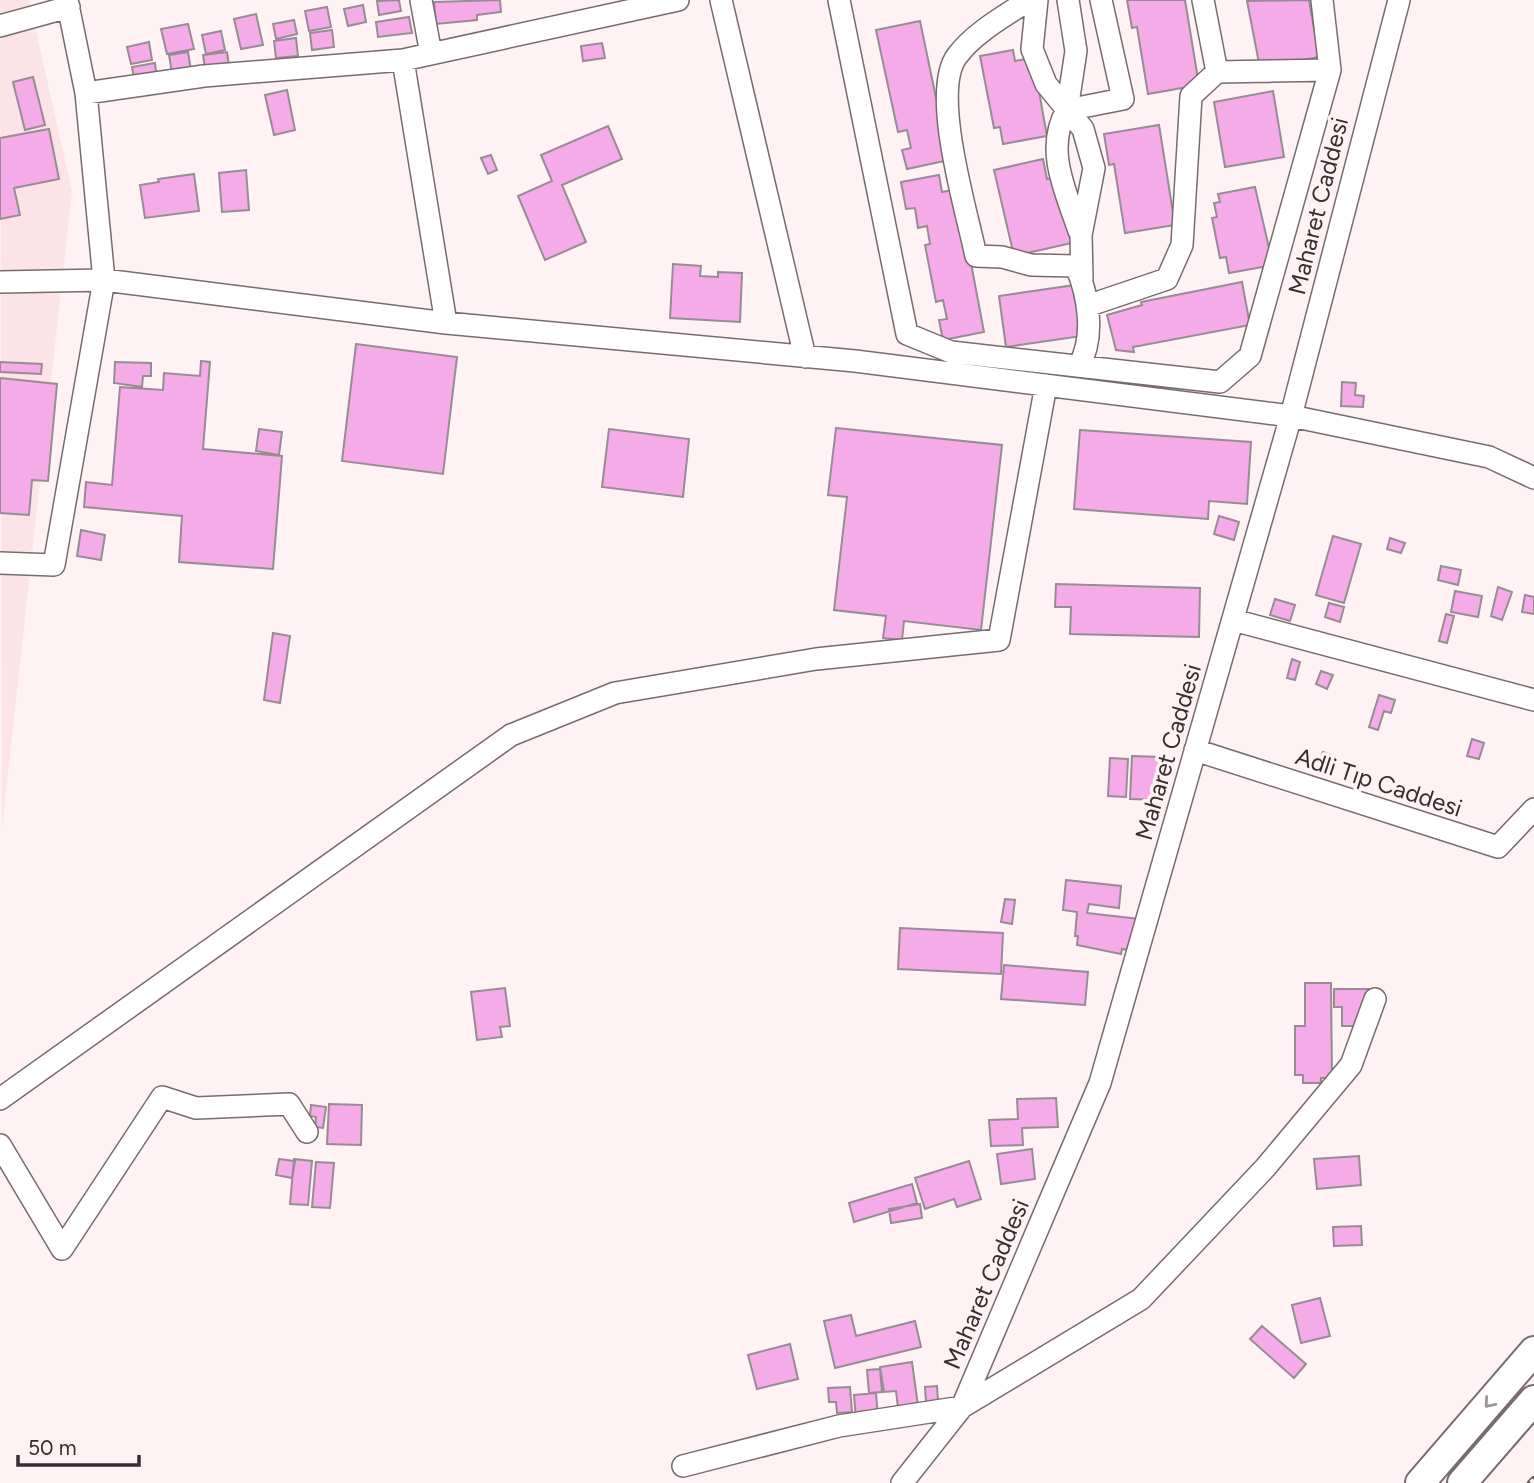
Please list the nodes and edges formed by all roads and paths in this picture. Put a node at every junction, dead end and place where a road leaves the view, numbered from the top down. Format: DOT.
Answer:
graph roads {
  1 [pos="421,0"];
  2 [pos="678,0"];
  3 [pos="721,0"];
  4 [pos="839,0"];
  5 [pos="1029,0"];
  6 [pos="1037,0"];
  7 [pos="1068,0"];
  8 [pos="1101,0"];
  9 [pos="1203,0"];
  10 [pos="1322,0"];
  11 [pos="1399,0"];
  12 [pos="68,4"];
  13 [pos="0,26"];
  14 [pos="431,54"];
  15 [pos="403,60"];
  16 [pos="1330,70"];
  17 [pos="1217,72"];
  18 [pos="86,93"];
  19 [pos="1067,110"];
  20 [pos="1081,235"];
  21 [pos="104,280"];
  22 [pos="1082,280"];
  23 [pos="0,282"];
  24 [pos="1087,306"];
  25 [pos="446,323"];
  26 [pos="805,356"];
  27 [pos="1079,366"];
  28 [pos="1046,385"];
  29 [pos="1291,416"];
  30 [pos="1534,478"];
  31 [pos="0,562"];
  32 [pos="1233,620"];
  33 [pos="1534,700"];
  34 [pos="1195,750"];
  35 [pos="1534,809"];
  36 [pos="1375,999"];
  37 [pos="0,1099"];
  38 [pos="307,1132"];
  39 [pos="0,1145"];
  40 [pos="1534,1351"];
  41 [pos="1534,1400"];
  42 [pos="962,1407"];
  43 [pos="683,1466"];
  44 [pos="902,1483"];
  45 [pos="1420,1483"];
  46 [pos="1462,1483"];
  1 -- 14 [label="street"];
  2 -- 14 [label="street"];
  3 -- 26 [label="street"];
  4 -- 27 [label="street"];
  5 -- 22 [label="street"];
  6 -- 19 [label="street"];
  7 -- 19 [label="street"];
  8 -- 19 [label="street"];
  9 -- 17 [label="street"];
  10 -- 16 [label="street"];
  11 -- 29 [label="street, Maharet Caddesi"];
  12 -- 13 [label="street"];
  12 -- 18 [label="street"];
  14 -- 15 [label="street"];
  15 -- 18 [label="street"];
  15 -- 25 [label="street"];
  16 -- 17 [label="street"];
  16 -- 27 [label="street"];
  17 -- 24 [label="street"];
  18 -- 21 [label="street"];
  19 -- 20 [label="street"];
  19 -- 20 [label="street"];
  20 -- 22 [label="street"];
  21 -- 23 [label="street"];
  21 -- 25 [label="street"];
  21 -- 31 [label="street"];
  22 -- 24 [label="street"];
  24 -- 27 [label="street"];
  25 -- 26 [label="street"];
  26 -- 28 [label="street"];
  28 -- 29 [label="street"];
  28 -- 37 [label="street"];
  29 -- 30 [label="street"];
  29 -- 32 [label="street, Maharet Caddesi"];
  32 -- 33 [label="street"];
  32 -- 34 [label="street, Maharet Caddesi"];
  34 -- 35 [label="street, Adli Tıp Caddesi"];
  34 -- 42 [label="street, Maharet Caddesi"];
  36 -- 42 [label="street"];
  38 -- 39 [label="street"];
  40 -- 45 [label="main road, one-way"];
  41 -- 46 [label="main road"];
  42 -- 43 [label="street"];
  42 -- 44 [label="street, Maharet Caddesi"];
}
